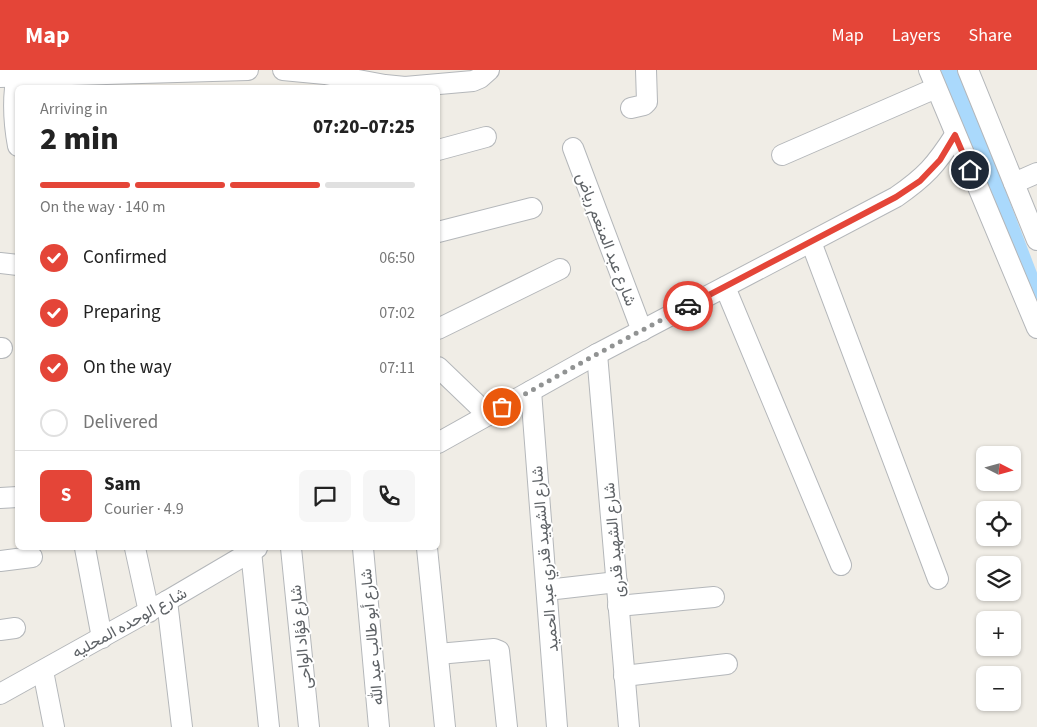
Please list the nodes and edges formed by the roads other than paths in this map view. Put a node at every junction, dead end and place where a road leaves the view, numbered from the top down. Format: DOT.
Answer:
graph roads {
  1 [pos="248,70"];
  2 [pos="283,70"];
  3 [pos="646,70"];
  4 [pos="968,70"];
  5 [pos="325,72"];
  6 [pos="57,73"];
  7 [pos="482,73"];
  8 [pos="12,75"];
  9 [pos="359,75"];
  10 [pos="451,76"];
  11 [pos="177,77"];
  12 [pos="933,79"];
  13 [pos="397,85"];
  14 [pos="413,85"];
  15 [pos="631,108"];
  16 [pos="955,135"];
  17 [pos="11,137"];
  18 [pos="486,138"];
  19 [pos="573,148"];
  20 [pos="440,150"];
  21 [pos="782,155"];
  22 [pos="1037,173"];
  23 [pos="1014,183"];
  24 [pos="532,208"];
  25 [pos="440,231"];
  26 [pos="1037,240"];
  27 [pos="811,242"];
  28 [pos="0,263"];
  29 [pos="15,265"];
  30 [pos="560,269"];
  31 [pos="725,287"];
  32 [pos="440,328"];
  33 [pos="1037,328"];
  34 [pos="642,331"];
  35 [pos="597,354"];
  36 [pos="440,369"];
  37 [pos="530,391"];
  38 [pos="488,414"];
  39 [pos="440,442"];
  40 [pos="15,497"];
  41 [pos="0,498"];
  42 [pos="85,550"];
  43 [pos="136,550"];
  44 [pos="252,550"];
  45 [pos="254,550"];
  46 [pos="291,550"];
  47 [pos="363,550"];
  48 [pos="427,550"];
  49 [pos="32,558"];
  50 [pos="0,560"];
  51 [pos="841,565"];
  52 [pos="938,579"];
  53 [pos="616,582"];
  54 [pos="547,590"];
  55 [pos="714,597"];
  56 [pos="167,602"];
  57 [pos="618,606"];
  58 [pos="148,612"];
  59 [pos="102,638"];
  60 [pos="438,654"];
  61 [pos="727,664"];
  62 [pos="42,671"];
  63 [pos="624,676"];
  64 [pos="0,694"];
  65 [pos="54,727"];
  66 [pos="182,727"];
  67 [pos="269,727"];
  68 [pos="309,727"];
  69 [pos="379,727"];
  70 [pos="445,727"];
  71 [pos="506,727"];
  72 [pos="558,727"];
  73 [pos="629,727"];
  1 -- 11 [label="street"];
  2 -- 5 [label="street"];
  3 -- 15 [label="street"];
  4 -- 23 [label="street"];
  5 -- 9 [label="street"];
  6 -- 8 [label="street"];
  6 -- 11 [label="street"];
  7 -- 10 [label="street"];
  8 -- 17 [label="street"];
  9 -- 13 [label="street"];
  10 -- 14 [label="street"];
  12 -- 16 [label="street"];
  12 -- 21 [label="street"];
  16 -- 27 [label="street"];
  16 -- 33 [label="street"];
  18 -- 20 [label="street"];
  19 -- 34 [label="street, شارع عبد المنعم رياض"];
  22 -- 23 [label="street"];
  23 -- 26 [label="street"];
  24 -- 25 [label="street"];
  27 -- 31 [label="street"];
  27 -- 52 [label="street"];
  28 -- 29 [label="street"];
  30 -- 32 [label="street"];
  31 -- 34 [label="street"];
  31 -- 51 [label="street"];
  34 -- 35 [label="street"];
  35 -- 37 [label="street"];
  35 -- 53 [label="street, شارع الشهيد قدرى"];
  36 -- 38 [label="street"];
  37 -- 38 [label="street"];
  37 -- 54 [label="street, شارع الشهيد قدري عبد الحميد"];
  38 -- 39 [label="street"];
  40 -- 41 [label="street"];
  42 -- 59 [label="street"];
  43 -- 58 [label="street"];
  44 -- 56 [label="street, شارع الوحده المحليه"];
  45 -- 67 [label="street"];
  46 -- 68 [label="street, شارع فؤاد الواحى"];
  47 -- 69 [label="street, شارع أبو طالب عبد الله"];
  48 -- 60 [label="street"];
  49 -- 50 [label="street"];
  53 -- 54 [label="street"];
  53 -- 57 [label="street, شارع الشهيد قدرى"];
  54 -- 72 [label="street, شارع الشهيد قدري عبد الحميد"];
  55 -- 57 [label="street"];
  56 -- 58 [label="street, شارع الوحده المحليه"];
  56 -- 66 [label="street"];
  57 -- 63 [label="street, شارع الشهيد قدرى"];
  58 -- 59 [label="street, شارع الوحده المحليه"];
  59 -- 62 [label="street, شارع الوحده المحليه"];
  60 -- 70 [label="street"];
  60 -- 71 [label="street"];
  61 -- 63 [label="street"];
  62 -- 64 [label="street, شارع الوحده المحليه"];
  62 -- 65 [label="street"];
  63 -- 73 [label="street, شارع الشهيد قدرى"];
}
